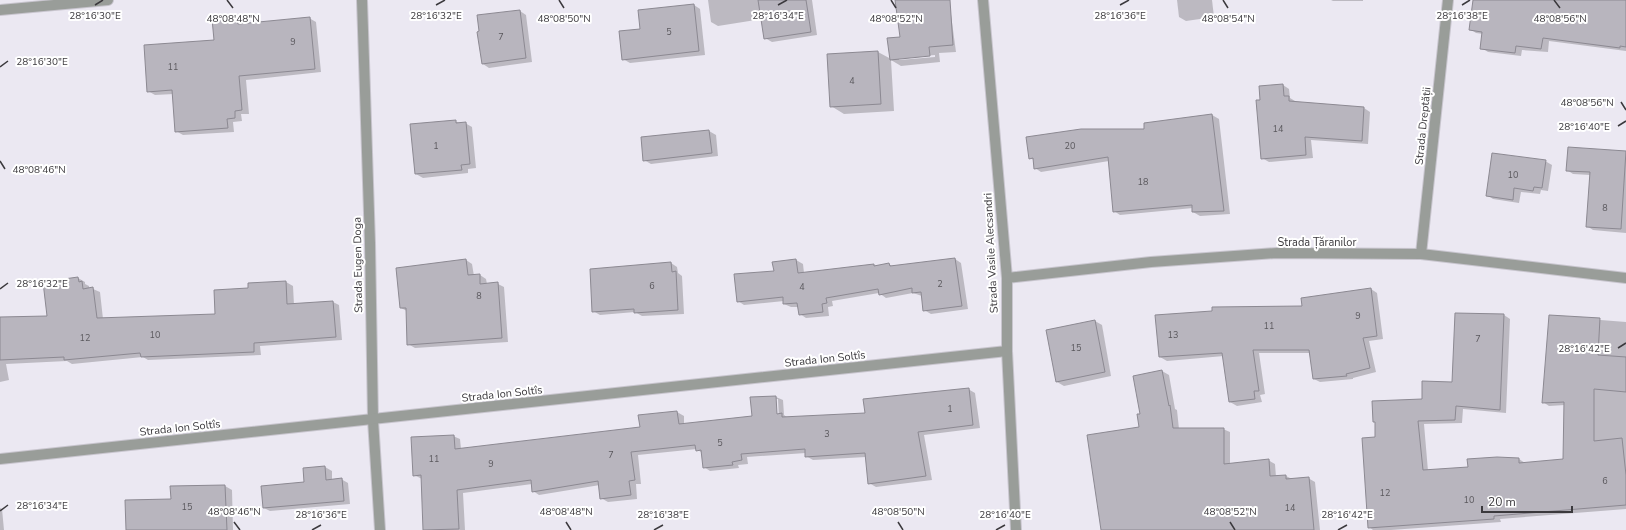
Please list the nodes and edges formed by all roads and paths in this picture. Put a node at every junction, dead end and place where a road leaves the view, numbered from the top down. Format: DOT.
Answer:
graph roads {
  1 [pos="108,0"];
  2 [pos="362,0"];
  3 [pos="983,0"];
  4 [pos="1448,0"];
  5 [pos="0,10"];
  6 [pos="1421,254"];
  7 [pos="1007,278"];
  8 [pos="1626,278"];
  9 [pos="1007,351"];
  10 [pos="374,420"];
  11 [pos="0,459"];
  12 [pos="380,530"];
  13 [pos="1016,530"];
  1 -- 5 [label="street"];
  2 -- 10 [label="street, Strada Eugen Doga"];
  3 -- 7 [label="street, Strada Vasile Alecsandri"];
  4 -- 6 [label="street, Strada Dreptății"];
  6 -- 7 [label="street, Strada Țăranilor"];
  6 -- 8 [label="street, Strada Țăranilor"];
  7 -- 9 [label="street, Strada Vasile Alecsandri"];
  9 -- 10 [label="street, Strada Ion Soltîs"];
  9 -- 13 [label="street, Strada Vasile Alecsandri"];
  10 -- 11 [label="street, Strada Ion Soltîs"];
  10 -- 12 [label="street, Strada Eugen Doga"];
}
